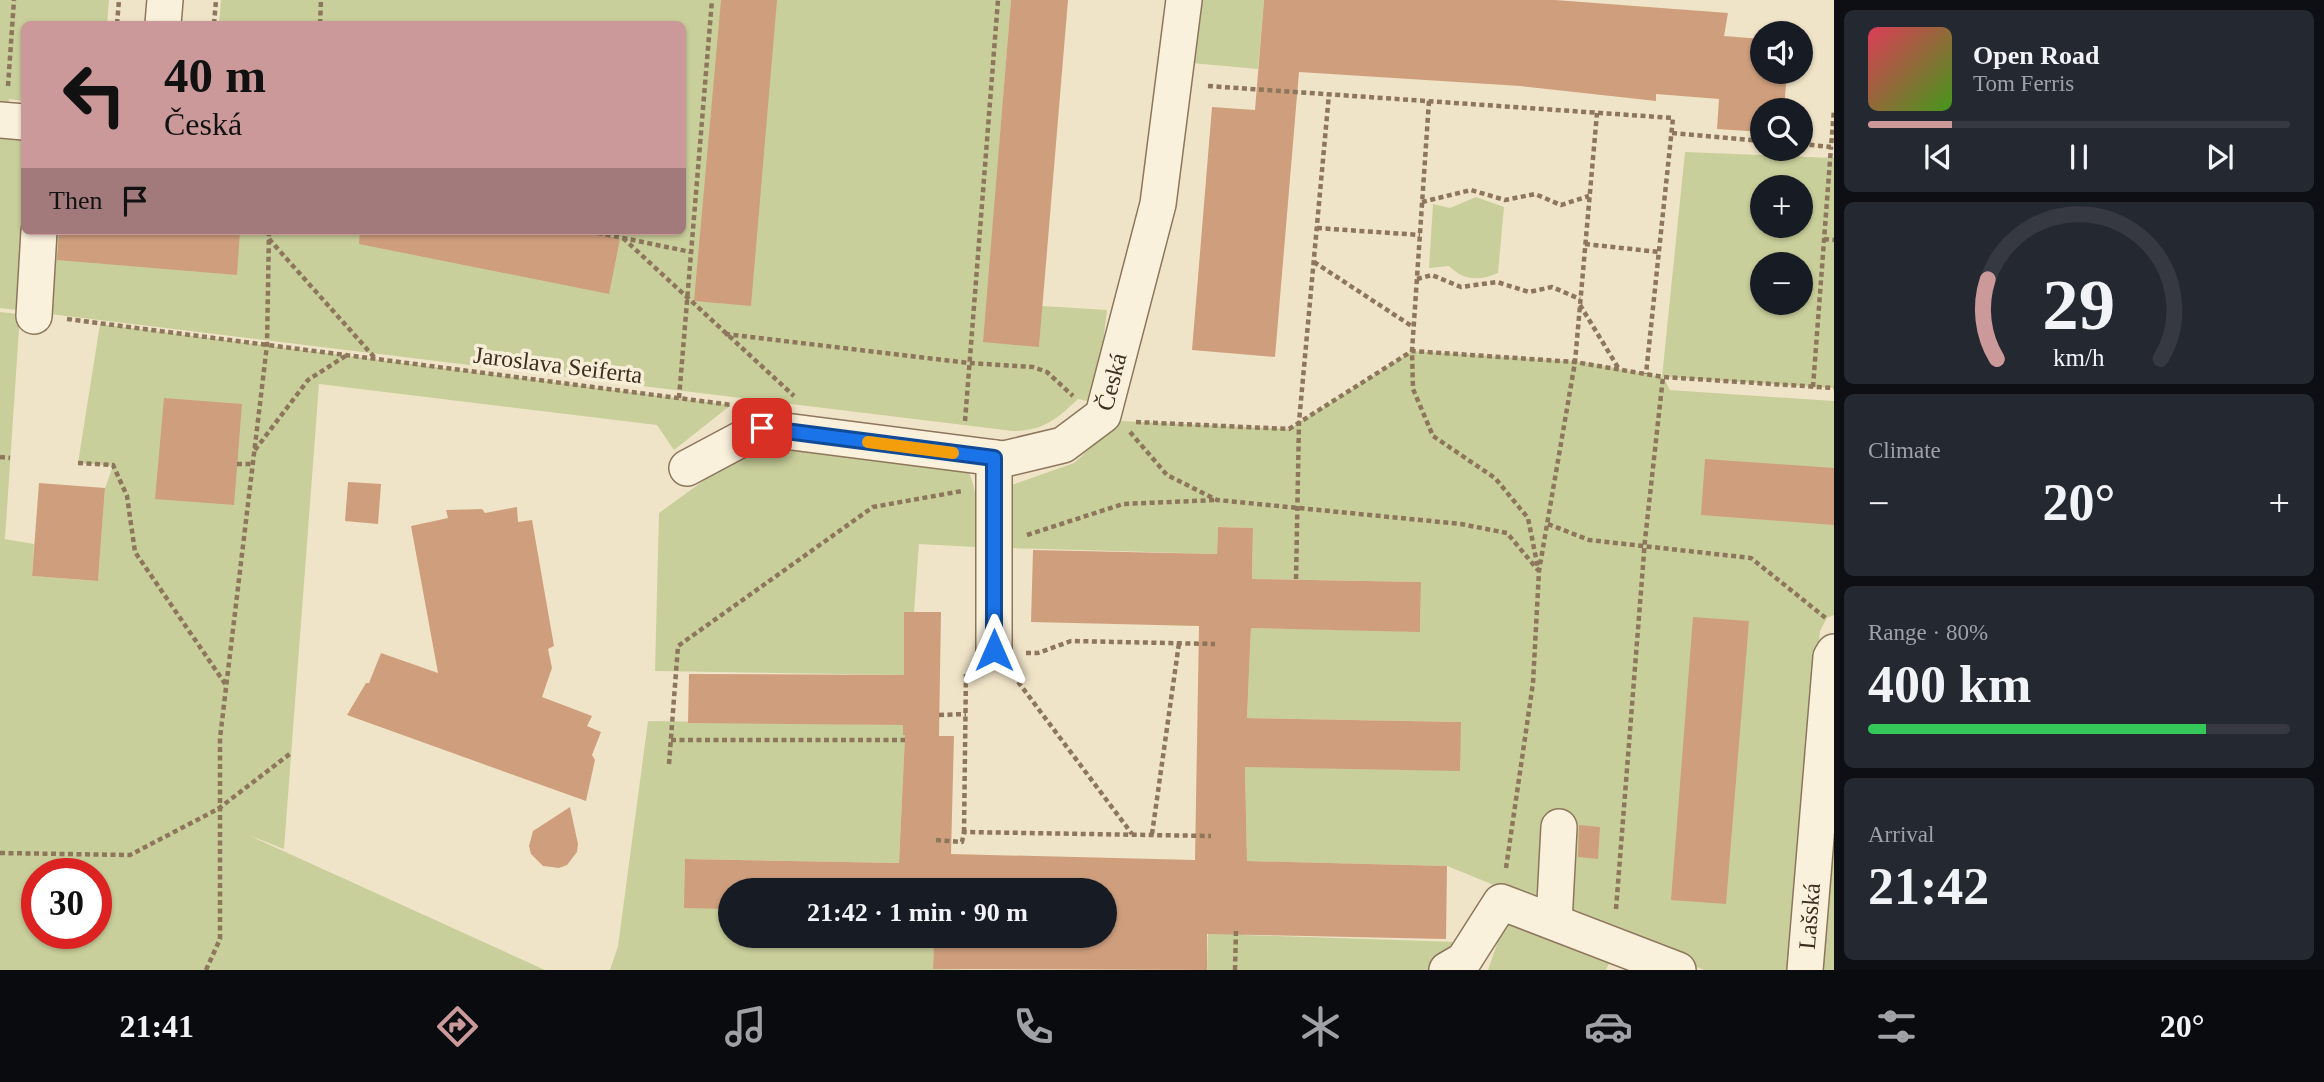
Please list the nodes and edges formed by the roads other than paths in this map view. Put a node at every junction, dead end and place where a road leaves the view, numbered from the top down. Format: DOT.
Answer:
graph roads {
  1 [pos="165,0"];
  2 [pos="1184,0"];
  3 [pos="163,21"];
  4 [pos="39,235"];
  5 [pos="34,316"];
  6 [pos="687,468"];
  7 [pos="994,472"];
  8 [pos="994,650"];
  9 [pos="1834,652"];
  10 [pos="1559,827"];
  11 [pos="1554,922"];
  12 [pos="1447,970"];
  13 [pos="1678,970"];
  14 [pos="1805,970"];
  1 -- 3 [label="street"];
  2 -- 7 [label="street, Česká"];
  4 -- 5 [label="street"];
  6 -- 7 [label="street, Česká"];
  7 -- 8 [label="street"];
  9 -- 14 [label="street, Lašská"];
  10 -- 11 [label="street"];
  11 -- 12 [label="street"];
  11 -- 13 [label="street"];
}
